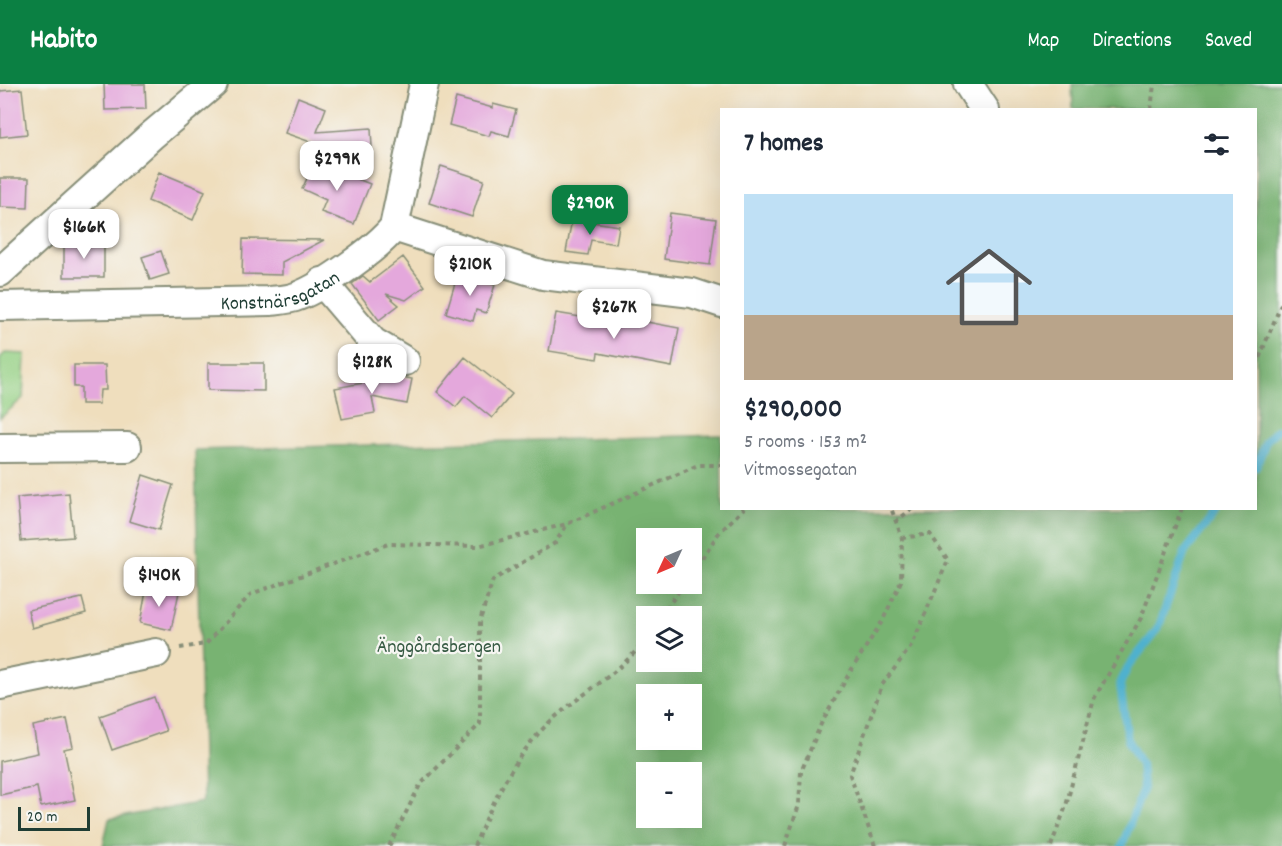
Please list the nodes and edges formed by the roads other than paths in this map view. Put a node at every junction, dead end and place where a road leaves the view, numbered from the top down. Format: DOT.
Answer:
graph roads {
  1 [pos="213,84"];
  2 [pos="424,84"];
  3 [pos="968,84"];
  4 [pos="984,108"];
  5 [pos="394,227"];
  6 [pos="0,272"];
  7 [pos="322,282"];
  8 [pos="720,302"];
  9 [pos="0,306"];
  10 [pos="405,361"];
  11 [pos="127,447"];
  12 [pos="0,448"];
  13 [pos="156,652"];
  14 [pos="0,685"];
  1 -- 6 [label="street"];
  2 -- 5 [label="street"];
  3 -- 4 [label="street"];
  5 -- 7 [label="street, Konstnärsgatan"];
  5 -- 8 [label="street"];
  7 -- 9 [label="street, Konstnärsgatan"];
  7 -- 10 [label="street"];
  11 -- 12 [label="street"];
  13 -- 14 [label="street"];
}
